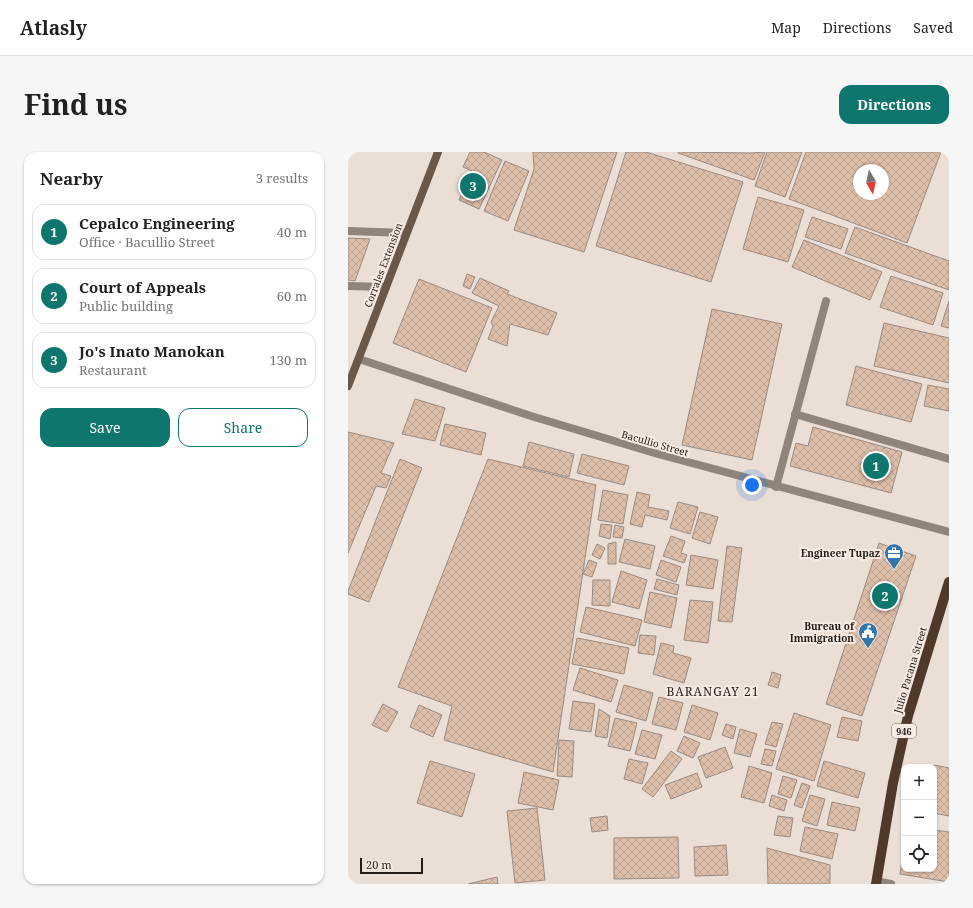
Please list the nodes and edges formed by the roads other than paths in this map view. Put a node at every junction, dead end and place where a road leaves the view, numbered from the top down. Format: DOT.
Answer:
graph roads {
  1 [pos="438,152"];
  2 [pos="348,232"];
  3 [pos="406,233"];
  4 [pos="348,286"];
  5 [pos="386,287"];
  6 [pos="826,301"];
  7 [pos="359,359"];
  8 [pos="348,386"];
  9 [pos="795,414"];
  10 [pos="949,459"];
  11 [pos="776,487"];
  12 [pos="949,532"];
  13 [pos="949,582"];
  14 [pos="876,883"];
  15 [pos="891,884"];
  1 -- 3 [label="main road, Corrales Extension"];
  2 -- 3 [label="street"];
  3 -- 5 [label="main road, Corrales Extension"];
  4 -- 5 [label="street"];
  5 -- 7 [label="main road, Corrales Extension"];
  6 -- 9 [label="street"];
  7 -- 8 [label="main road, Corrales Extension"];
  7 -- 11 [label="street, Bacullio Street"];
  9 -- 10 [label="street"];
  9 -- 11 [label="street"];
  11 -- 12 [label="street, Bacullio Street"];
  13 -- 14 [label="main road, Julio Pacana Street / 946"];
  14 -- 15 [label="street"];
}
